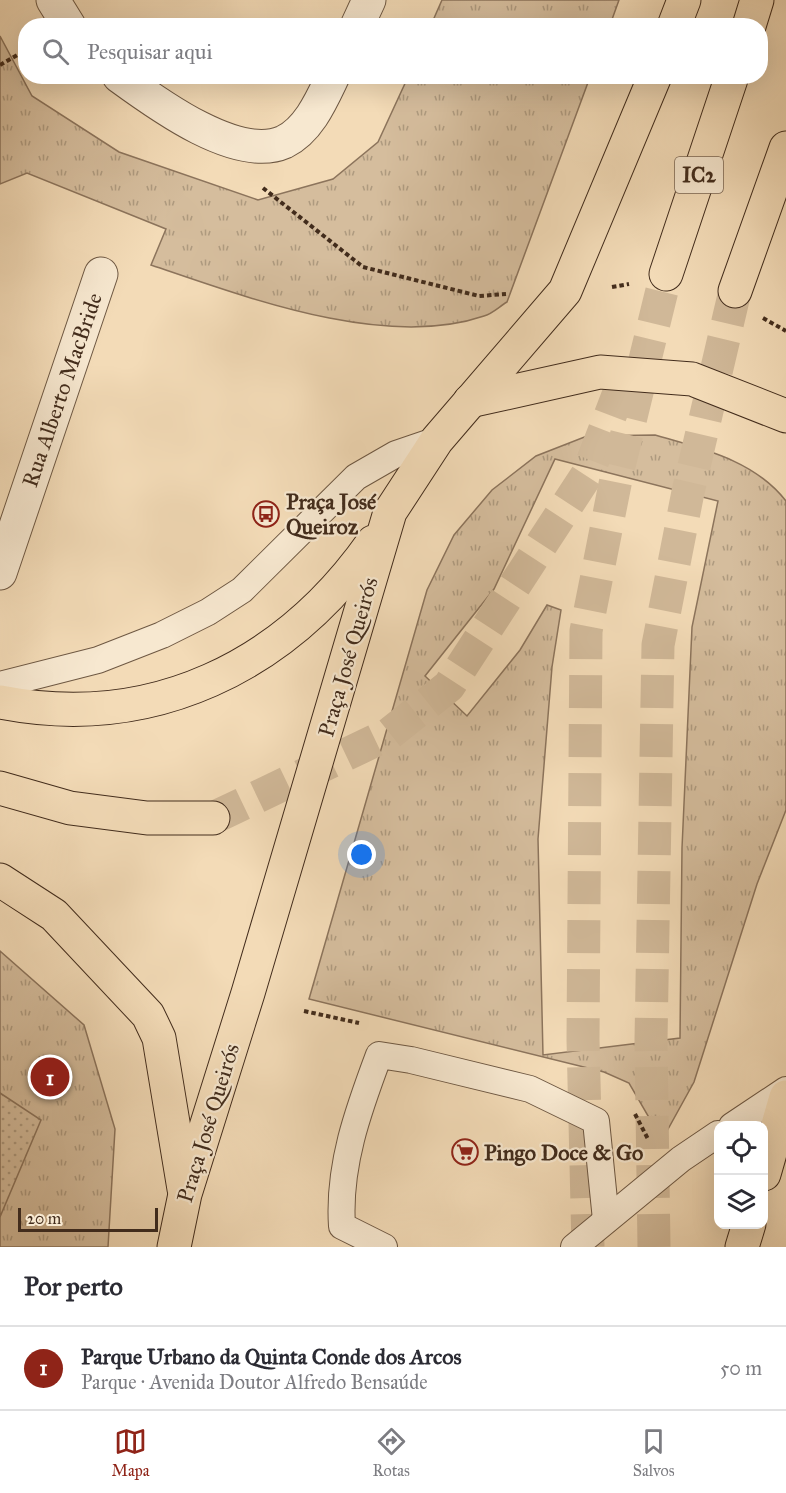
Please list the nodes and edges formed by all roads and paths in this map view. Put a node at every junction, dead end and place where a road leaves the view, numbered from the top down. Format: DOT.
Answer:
graph roads {
  1 [pos="53,0"];
  2 [pos="369,0"];
  3 [pos="684,0"];
  4 [pos="758,0"];
  5 [pos="64,18"];
  6 [pos="361,18"];
  7 [pos="677,18"];
  8 [pos="752,18"];
  9 [pos="18,55"];
  10 [pos="0,65"];
  11 [pos="130,84"];
  12 [pos="329,84"];
  13 [pos="652,84"];
  14 [pos="729,84"];
  15 [pos="786,148"];
  16 [pos="255,180"];
  17 [pos="101,274"];
  18 [pos="666,274"];
  19 [pos="565,291"];
  20 [pos="735,291"];
  21 [pos="470,401"];
  22 [pos="786,416"];
  23 [pos="437,440"];
  24 [pos="390,512"];
  25 [pos="0,573"];
  26 [pos="0,685"];
  27 [pos="0,702"];
  28 [pos="0,788"];
  29 [pos="213,818"];
  30 [pos="0,880"];
  31 [pos="786,1090"];
  32 [pos="786,1097"];
  33 [pos="738,1121"];
  34 [pos="714,1137"];
  35 [pos="768,1160"];
  36 [pos="185,1194"];
  37 [pos="606,1220"];
  38 [pos="747,1229"];
  39 [pos="174,1247"];
  40 [pos="384,1247"];
  41 [pos="574,1247"];
  42 [pos="742,1247"];
  1 -- 5 [label="street"];
  2 -- 6 [label="street"];
  3 -- 7 [label="highway"];
  4 -- 8 [label="highway"];
  9 -- 10 [label="path"];
  11 -- 12 [label="street"];
  13 -- 19 [label="highway, Praça José Queirós"];
  14 -- 18 [label="highway, IC2"];
  15 -- 20 [label="highway"];
  16 -- 19 [label="path"];
  17 -- 25 [label="street, Rua Alberto MacBride"];
  19 -- 21 [label="highway, Praça José Queirós"];
  21 -- 22 [label="highway"];
  21 -- 23 [label="highway, Praça José Queirós"];
  23 -- 24 [label="highway, Praça José Queirós"];
  23 -- 26 [label="lane"];
  24 -- 27 [label="highway"];
  24 -- 36 [label="highway, Praça José Queirós"];
  28 -- 29 [label="highway"];
  30 -- 36 [label="highway"];
  31 -- 33 [label="lane"];
  32 -- 35 [label="highway"];
  34 -- 37 [label="lane"];
  36 -- 39 [label="highway, Praça José Queirós"];
  37 -- 40 [label="lane"];
  37 -- 41 [label="lane"];
  38 -- 42 [label="highway"];
}
